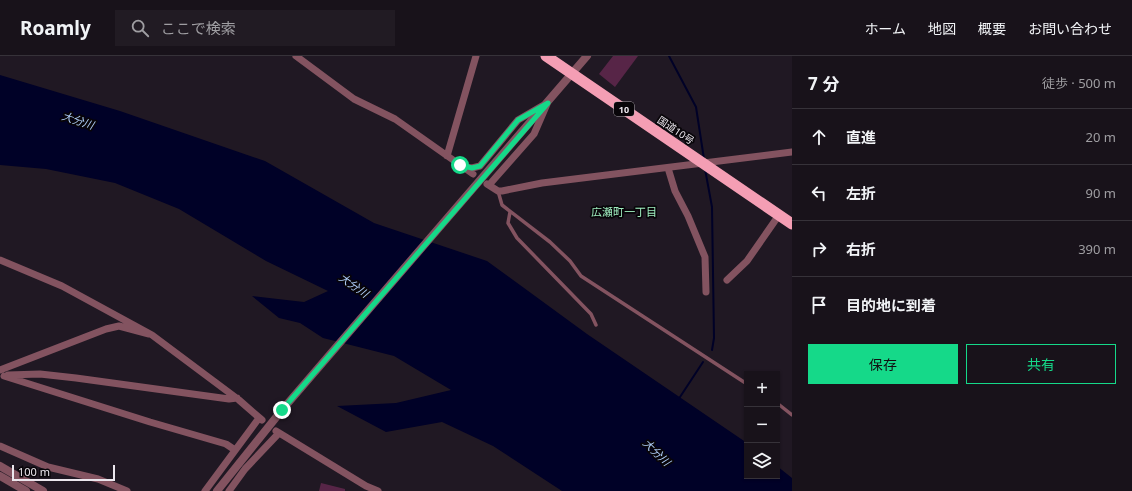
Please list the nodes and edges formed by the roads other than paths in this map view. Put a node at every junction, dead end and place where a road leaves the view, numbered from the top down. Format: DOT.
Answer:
graph roads {
  1 [pos="296,56"];
  2 [pos="476,56"];
  3 [pos="546,56"];
  4 [pos="587,56"];
  5 [pos="573,74"];
  6 [pos="548,103"];
  7 [pos="792,152"];
  8 [pos="447,156"];
  9 [pos="705,163"];
  10 [pos="460,165"];
  11 [pos="668,168"];
  12 [pos="473,174"];
  13 [pos="498,191"];
  14 [pos="510,212"];
  15 [pos="779,215"];
  16 [pos="792,224"];
  17 [pos="0,260"];
  18 [pos="727,280"];
  19 [pos="706,292"];
  20 [pos="596,325"];
  21 [pos="152,334"];
  22 [pos="1,374"];
  23 [pos="744,382"];
  24 [pos="237,398"];
  25 [pos="780,405"];
  26 [pos="792,415"];
  27 [pos="0,446"];
  28 [pos="235,450"];
  29 [pos="0,466"];
  30 [pos="0,476"];
  31 [pos="26,491"];
  32 [pos="43,491"];
  33 [pos="127,491"];
  34 [pos="205,491"];
  35 [pos="217,491"];
  36 [pos="229,491"];
  37 [pos="378,491"];
  1 -- 8 [label="street"];
  2 -- 8 [label="street"];
  3 -- 5 [label="highway, 国道10号 / 10"];
  4 -- 5 [label="street"];
  5 -- 6 [label="street"];
  5 -- 9 [label="highway, 国道10号 / 10"];
  6 -- 10 [label="street"];
  6 -- 13 [label="street"];
  6 -- 35 [label="street"];
  7 -- 9 [label="street"];
  8 -- 10 [label="street"];
  9 -- 11 [label="street"];
  9 -- 15 [label="highway, 国道10号 / 10"];
  10 -- 12 [label="street"];
  11 -- 13 [label="street"];
  11 -- 19 [label="street"];
  13 -- 14 [label="lane"];
  14 -- 20 [label="lane"];
  14 -- 23 [label="lane"];
  15 -- 16 [label="highway, 国道10号 / 10"];
  15 -- 18 [label="street"];
  17 -- 21 [label="street"];
  21 -- 22 [label="street"];
  21 -- 24 [label="street"];
  22 -- 24 [label="street"];
  22 -- 28 [label="street"];
  24 -- 28 [label="street"];
  25 -- 26 [label="lane"];
  27 -- 33 [label="street"];
  28 -- 34 [label="street"];
  29 -- 32 [label="street"];
  30 -- 31 [label="street"];
  36 -- 37 [label="street"];
}
